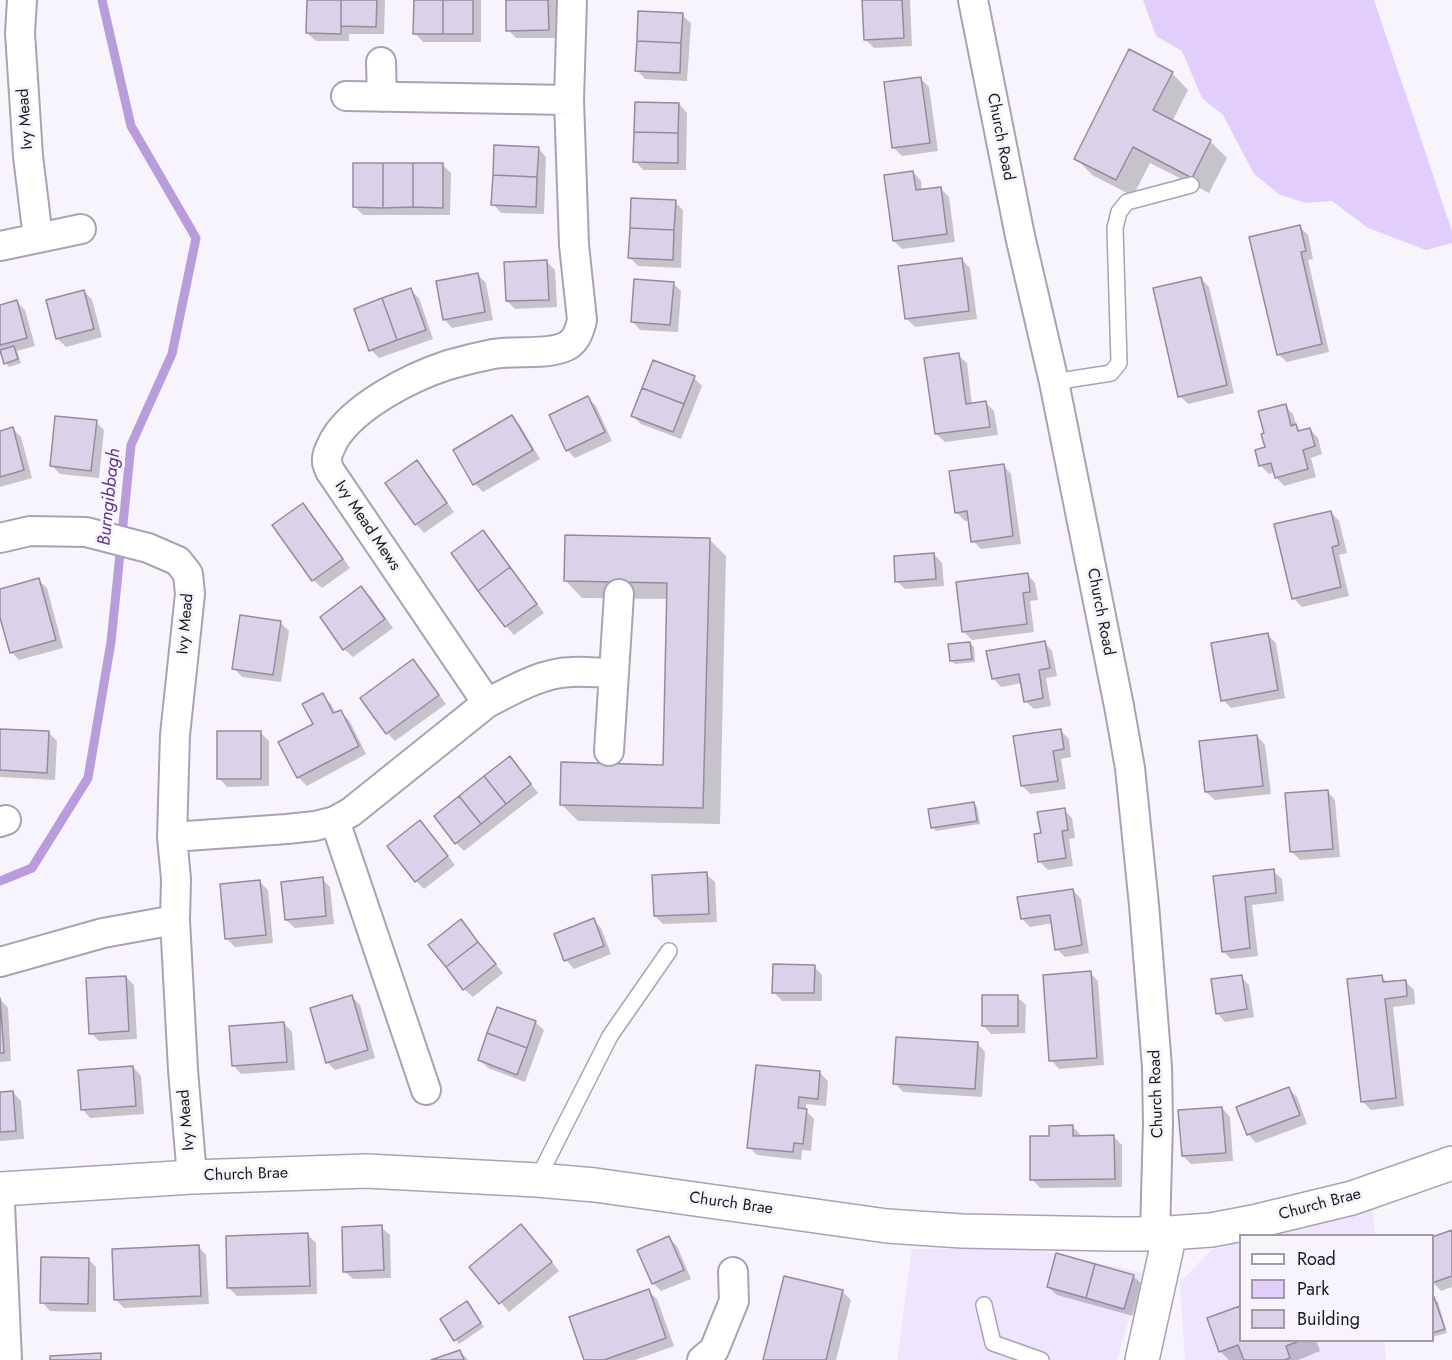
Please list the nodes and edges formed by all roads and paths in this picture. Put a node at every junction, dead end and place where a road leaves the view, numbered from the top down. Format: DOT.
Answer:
graph roads {
  1 [pos="22,0"];
  2 [pos="572,0"];
  3 [pos="973,0"];
  4 [pos="381,62"];
  5 [pos="346,96"];
  6 [pos="381,97"];
  7 [pos="569,100"];
  8 [pos="1191,184"];
  9 [pos="81,229"];
  10 [pos="38,238"];
  11 [pos="0,246"];
  12 [pos="1054,382"];
  13 [pos="0,538"];
  14 [pos="619,594"];
  15 [pos="613,673"];
  16 [pos="487,703"];
  17 [pos="609,751"];
  18 [pos="335,821"];
  19 [pos="172,837"];
  20 [pos="175,920"];
  21 [pos="669,951"];
  22 [pos="0,962"];
  23 [pos="426,1090"];
  24 [pos="1452,1163"];
  25 [pos="192,1177"];
  26 [pos="537,1180"];
  27 [pos="0,1189"];
  28 [pos="0,1204"];
  29 [pos="1163,1234"];
  30 [pos="733,1272"];
  31 [pos="984,1305"];
  32 [pos="7,1360"];
  33 [pos="702,1360"];
  34 [pos="1041,1360"];
  35 [pos="1142,1360"];
  1 -- 10 [label="street, Ivy Mead"];
  2 -- 7 [label="street, Ivy Mead Mews"];
  3 -- 12 [label="street, Church Road"];
  4 -- 6 [label="street"];
  5 -- 6 [label="street"];
  6 -- 7 [label="street"];
  7 -- 16 [label="street, Ivy Mead Mews"];
  8 -- 12 [label="lane"];
  9 -- 10 [label="street"];
  10 -- 11 [label="street"];
  12 -- 29 [label="street, Church Road"];
  13 -- 19 [label="street, Ivy Mead"];
  14 -- 15 [label="street"];
  15 -- 16 [label="street"];
  15 -- 17 [label="street"];
  16 -- 18 [label="street"];
  18 -- 19 [label="street"];
  18 -- 23 [label="street"];
  19 -- 20 [label="street, Ivy Mead"];
  20 -- 22 [label="street"];
  20 -- 25 [label="street, Ivy Mead"];
  21 -- 26 [label="lane"];
  24 -- 29 [label="main road, Church Brae"];
  25 -- 26 [label="main road, Church Brae"];
  25 -- 27 [label="main road, Church Brae"];
  26 -- 29 [label="main road, Church Brae"];
  28 -- 32 [label="street"];
  29 -- 35 [label="main road, Church Road"];
  30 -- 33 [label="street"];
  31 -- 34 [label="lane"];
}
